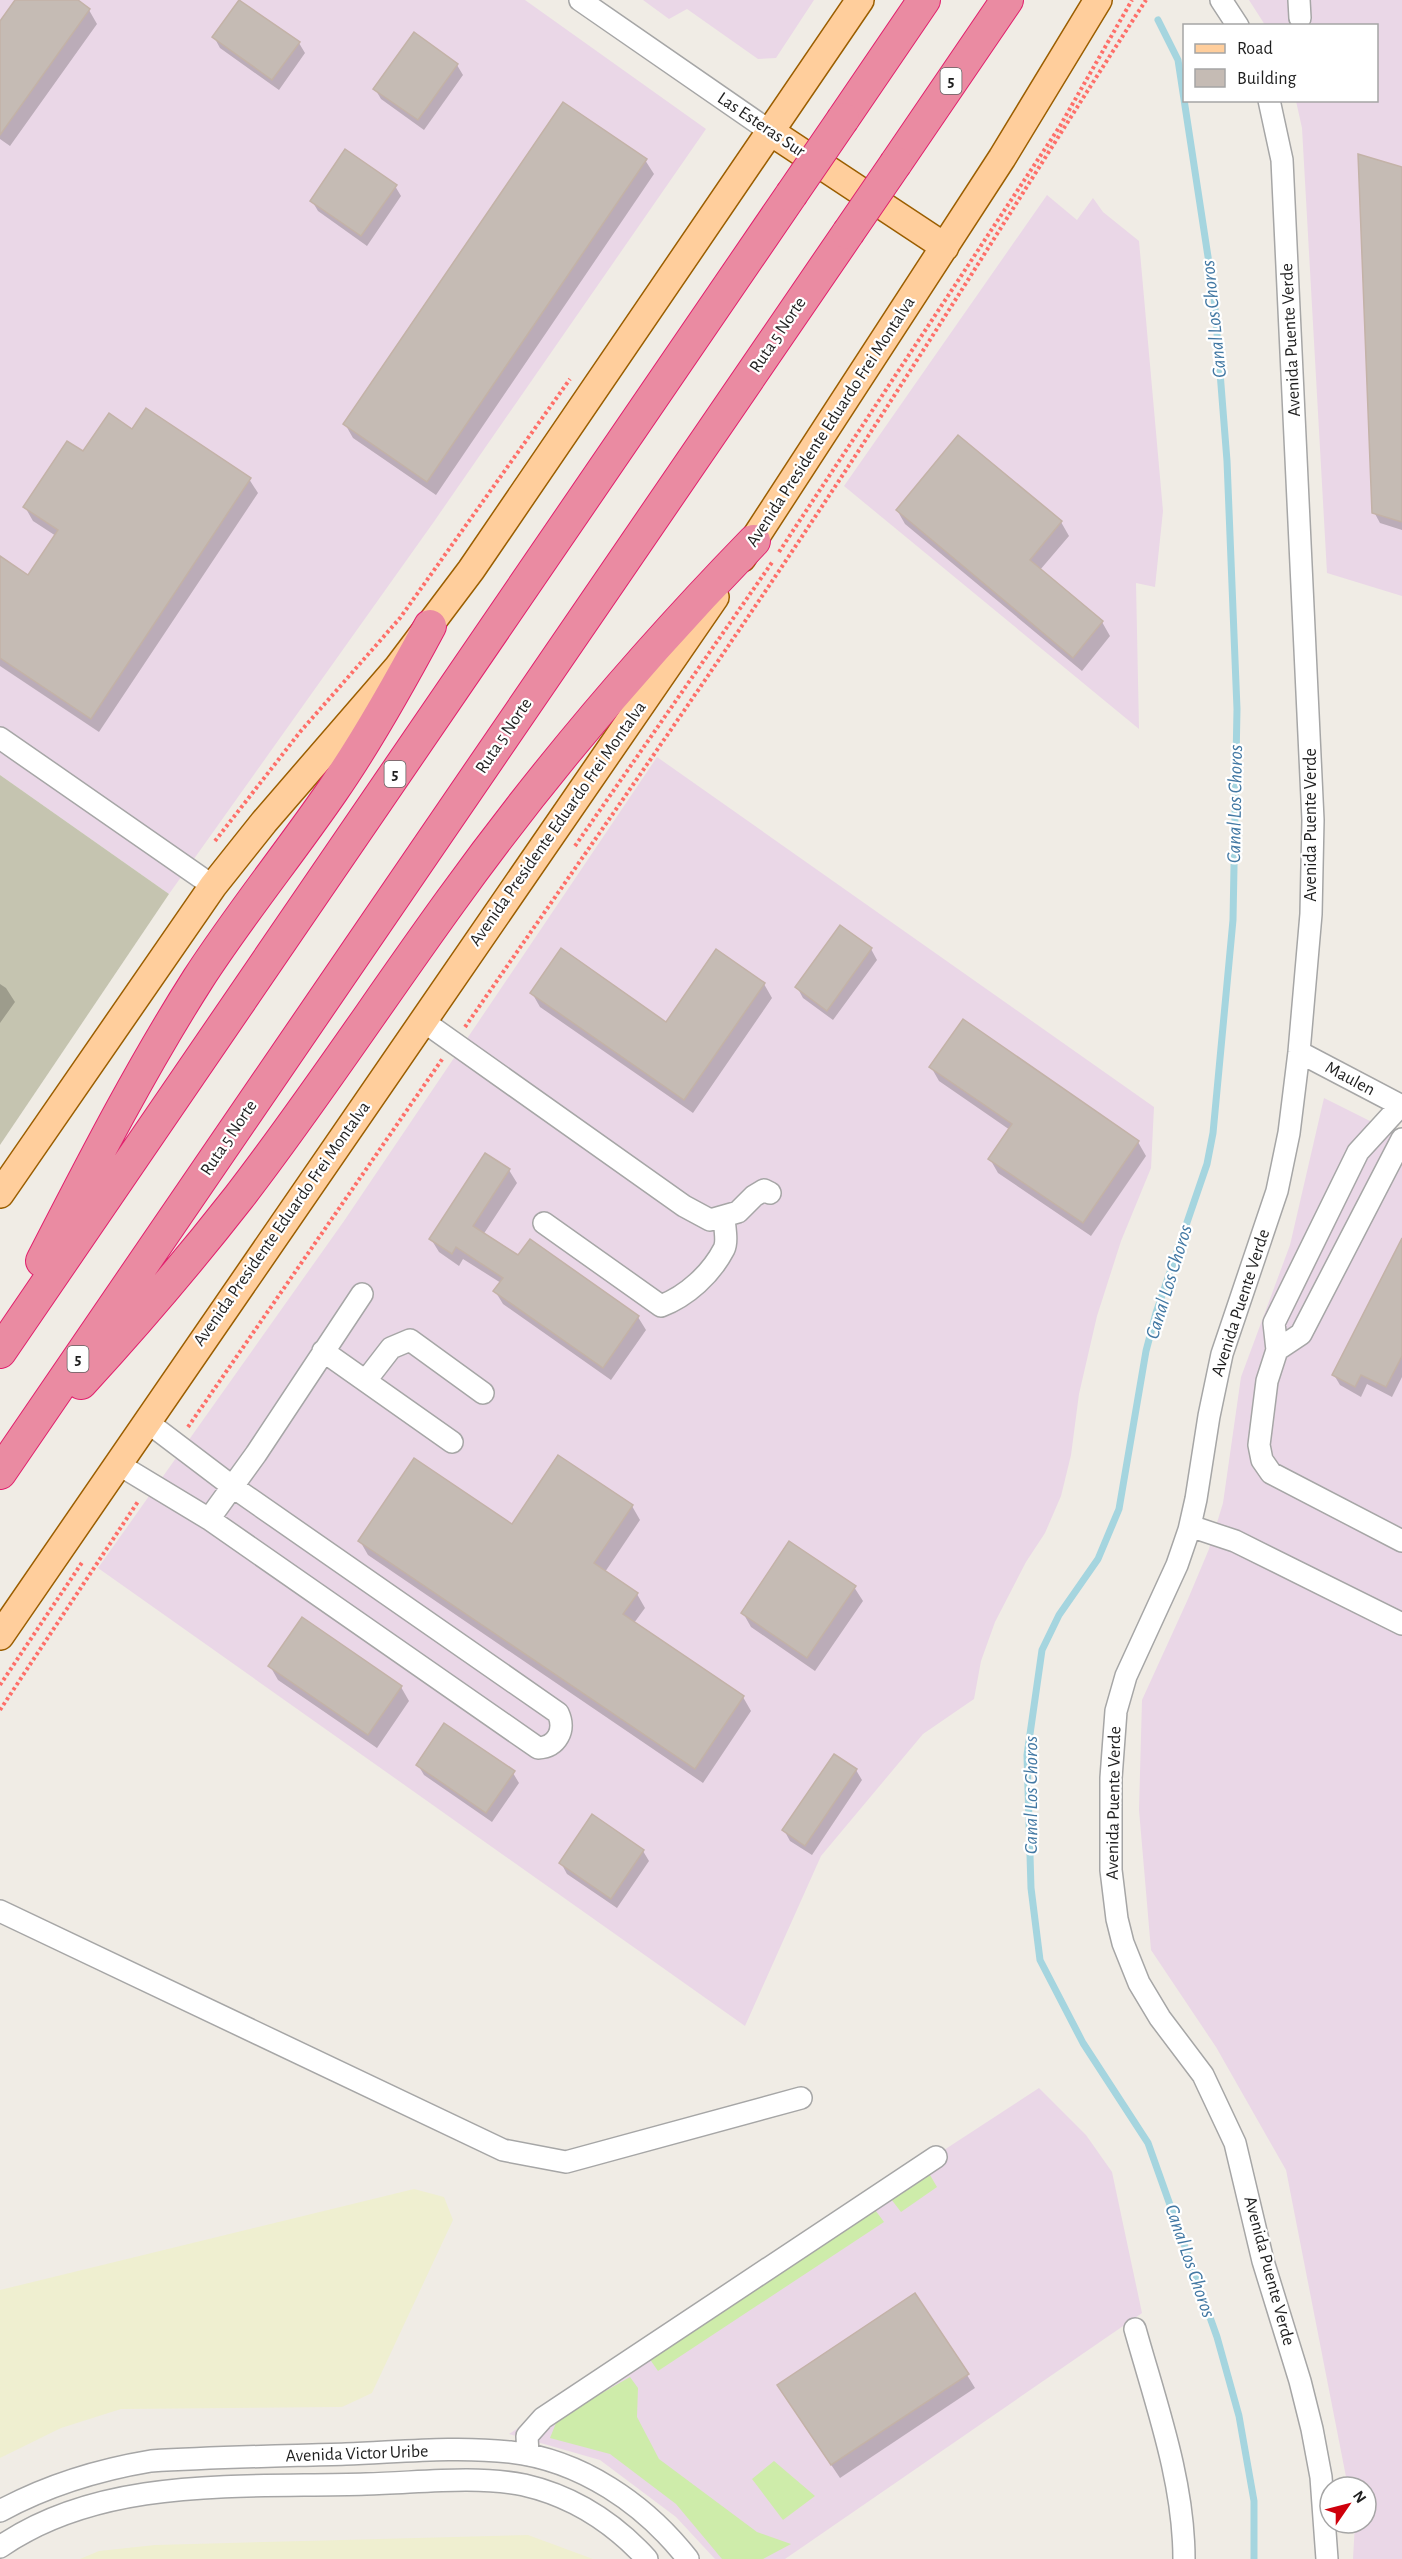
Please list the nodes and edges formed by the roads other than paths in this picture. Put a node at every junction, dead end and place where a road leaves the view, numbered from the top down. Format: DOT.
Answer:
graph roads {
  1 [pos="580,0"];
  2 [pos="860,0"];
  3 [pos="924,0"];
  4 [pos="1007,0"];
  5 [pos="1098,0"];
  6 [pos="1221,0"];
  7 [pos="1237,24"];
  8 [pos="1269,102"];
  9 [pos="771,132"];
  10 [pos="945,247"];
  11 [pos="754,542"];
  12 [pos="416,620"];
  13 [pos="0,738"];
  14 [pos="204,879"];
  15 [pos="423,1021"];
  16 [pos="1299,1052"];
  17 [pos="1401,1105"];
  18 [pos="1373,1135"];
  19 [pos="1400,1147"];
  20 [pos="770,1193"];
  21 [pos="0,1194"];
  22 [pos="724,1216"];
  23 [pos="544,1223"];
  24 [pos="362,1294"];
  25 [pos="1277,1350"];
  26 [pos="323,1351"];
  27 [pos="0,1352"];
  28 [pos="367,1380"];
  29 [pos="483,1393"];
  30 [pos="146,1421"];
  31 [pos="452,1442"];
  32 [pos="118,1464"];
  33 [pos="3,1469"];
  34 [pos="233,1487"];
  35 [pos="209,1519"];
  36 [pos="1190,1526"];
  37 [pos="1402,1540"];
  38 [pos="1402,1624"];
  39 [pos="0,1636"];
  40 [pos="0,1911"];
  41 [pos="801,2098"];
  42 [pos="936,2157"];
  43 [pos="1135,2329"];
  44 [pos="528,2455"];
  45 [pos="0,2511"];
  46 [pos="0,2547"];
  47 [pos="646,2559"];
  48 [pos="688,2559"];
  49 [pos="1184,2559"];
  50 [pos="1327,2559"];
  1 -- 9 [label="street, Las Esteras Sur"];
  2 -- 9 [label="main road"];
  3 -- 27 [label="highway, 5, bridge"];
  4 -- 33 [label="highway, Ruta 5 Norte / 5, bridge"];
  5 -- 10 [label="main road, Avenida Presidente Eduardo Frei Montalva"];
  6 -- 7 [label="street"];
  8 -- 16 [label="street, Avenida Puente Verde"];
  9 -- 10 [label="main road, Las Esteras Sur"];
  9 -- 12 [label="main road"];
  10 -- 11 [label="main road, Avenida Presidente Eduardo Frei Montalva"];
  11 -- 15 [label="main road, Avenida Presidente Eduardo Frei Montalva"];
  11 -- 33 [label="highway"];
  12 -- 14 [label="main road"];
  12 -- 27 [label="highway"];
  13 -- 14 [label="street"];
  14 -- 21 [label="main road"];
  15 -- 22 [label="street"];
  15 -- 30 [label="main road, Avenida Presidente Eduardo Frei Montalva"];
  16 -- 17 [label="street, Maulen"];
  16 -- 36 [label="street, Avenida Puente Verde"];
  17 -- 18 [label="street"];
  18 -- 19 [label="street"];
  18 -- 25 [label="street"];
  19 -- 25 [label="street"];
  20 -- 22 [label="street"];
  22 -- 23 [label="street"];
  24 -- 26 [label="street"];
  25 -- 37 [label="street"];
  26 -- 28 [label="street"];
  26 -- 34 [label="street"];
  28 -- 29 [label="street"];
  28 -- 31 [label="street"];
  30 -- 32 [label="main road, Avenida Presidente Eduardo Frei Montalva"];
  30 -- 34 [label="street"];
  32 -- 35 [label="street"];
  32 -- 39 [label="main road, Avenida Presidente Eduardo Frei Montalva"];
  34 -- 35 [label="street"];
  34 -- 35 [label="street"];
  36 -- 38 [label="street"];
  36 -- 50 [label="street, Avenida Puente Verde"];
  40 -- 41 [label="street"];
  42 -- 44 [label="street"];
  43 -- 49 [label="street"];
  44 -- 45 [label="street, Avenida Victor Uribe"];
  44 -- 48 [label="street, Avenida Victor Uribe"];
  46 -- 47 [label="street, Avenida Victor Uribe"];
}
